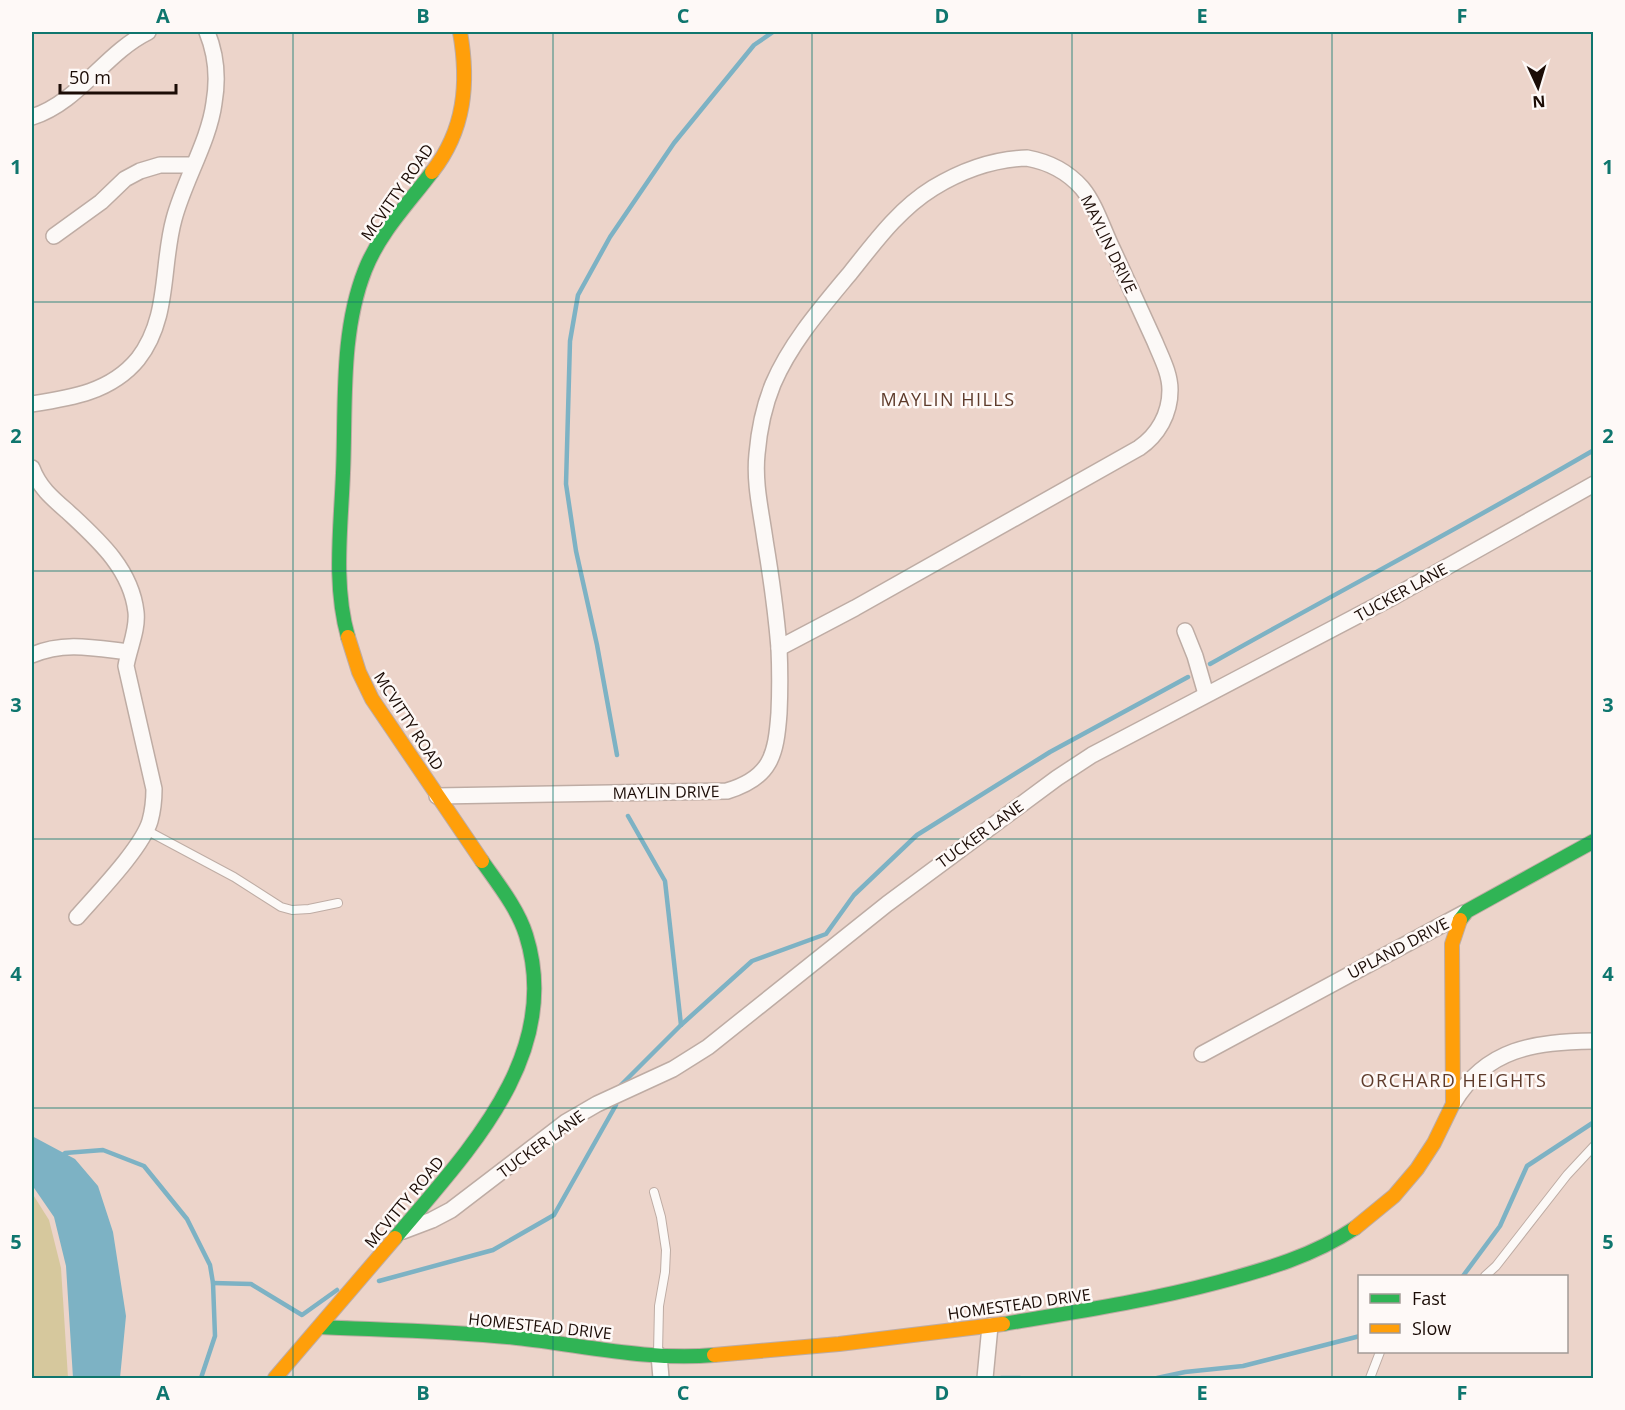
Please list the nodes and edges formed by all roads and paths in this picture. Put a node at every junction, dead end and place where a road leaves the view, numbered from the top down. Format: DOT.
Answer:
graph roads {
  1 [pos="207,32"];
  2 [pos="460,32"];
  3 [pos="138,33"];
  4 [pos="32,117"];
  5 [pos="193,165"];
  6 [pos="54,236"];
  7 [pos="32,404"];
  8 [pos="32,468"];
  9 [pos="1593,484"];
  10 [pos="1185,631"];
  11 [pos="779,648"];
  12 [pos="128,652"];
  13 [pos="32,655"];
  14 [pos="1206,694"];
  15 [pos="437,796"];
  16 [pos="146,830"];
  17 [pos="1593,841"];
  18 [pos="338,903"];
  19 [pos="1467,912"];
  20 [pos="77,917"];
  21 [pos="1593,1041"];
  22 [pos="1202,1054"];
  23 [pos="1453,1104"];
  24 [pos="1593,1146"];
  25 [pos="654,1192"];
  26 [pos="400,1232"];
  27 [pos="1486,1275"];
  28 [pos="990,1326"];
  29 [pos="320,1327"];
  30 [pos="1380,1353"];
  31 [pos="658,1355"];
  32 [pos="275,1378"];
  33 [pos="661,1378"];
  34 [pos="985,1378"];
  35 [pos="1370,1378"];
  1 -- 5 [label="street"];
  2 -- 15 [label="street, MCVITTY ROAD"];
  3 -- 4 [label="street"];
  5 -- 6 [label="street"];
  5 -- 7 [label="street"];
  8 -- 12 [label="street"];
  9 -- 14 [label="street, TUCKER LANE"];
  10 -- 14 [label="street"];
  11 -- 11 [label="street, MAYLIN DRIVE"];
  11 -- 15 [label="street, MAYLIN DRIVE"];
  12 -- 13 [label="street"];
  12 -- 16 [label="street"];
  14 -- 26 [label="street, TUCKER LANE"];
  15 -- 26 [label="street, MCVITTY ROAD"];
  16 -- 18 [label="lane"];
  16 -- 20 [label="street"];
  17 -- 19 [label="street, UPLAND DRIVE"];
  19 -- 22 [label="street, UPLAND DRIVE"];
  19 -- 23 [label="street, HOMESTEAD DRIVE"];
  21 -- 23 [label="street"];
  23 -- 28 [label="street, HOMESTEAD DRIVE"];
  24 -- 27 [label="lane"];
  25 -- 31 [label="lane"];
  26 -- 29 [label="street, MCVITTY ROAD"];
  28 -- 31 [label="street, HOMESTEAD DRIVE"];
  28 -- 34 [label="street"];
  29 -- 31 [label="street, HOMESTEAD DRIVE"];
  29 -- 32 [label="street, MCVITTY ROAD"];
  30 -- 35 [label="lane"];
  31 -- 33 [label="street"];
}
